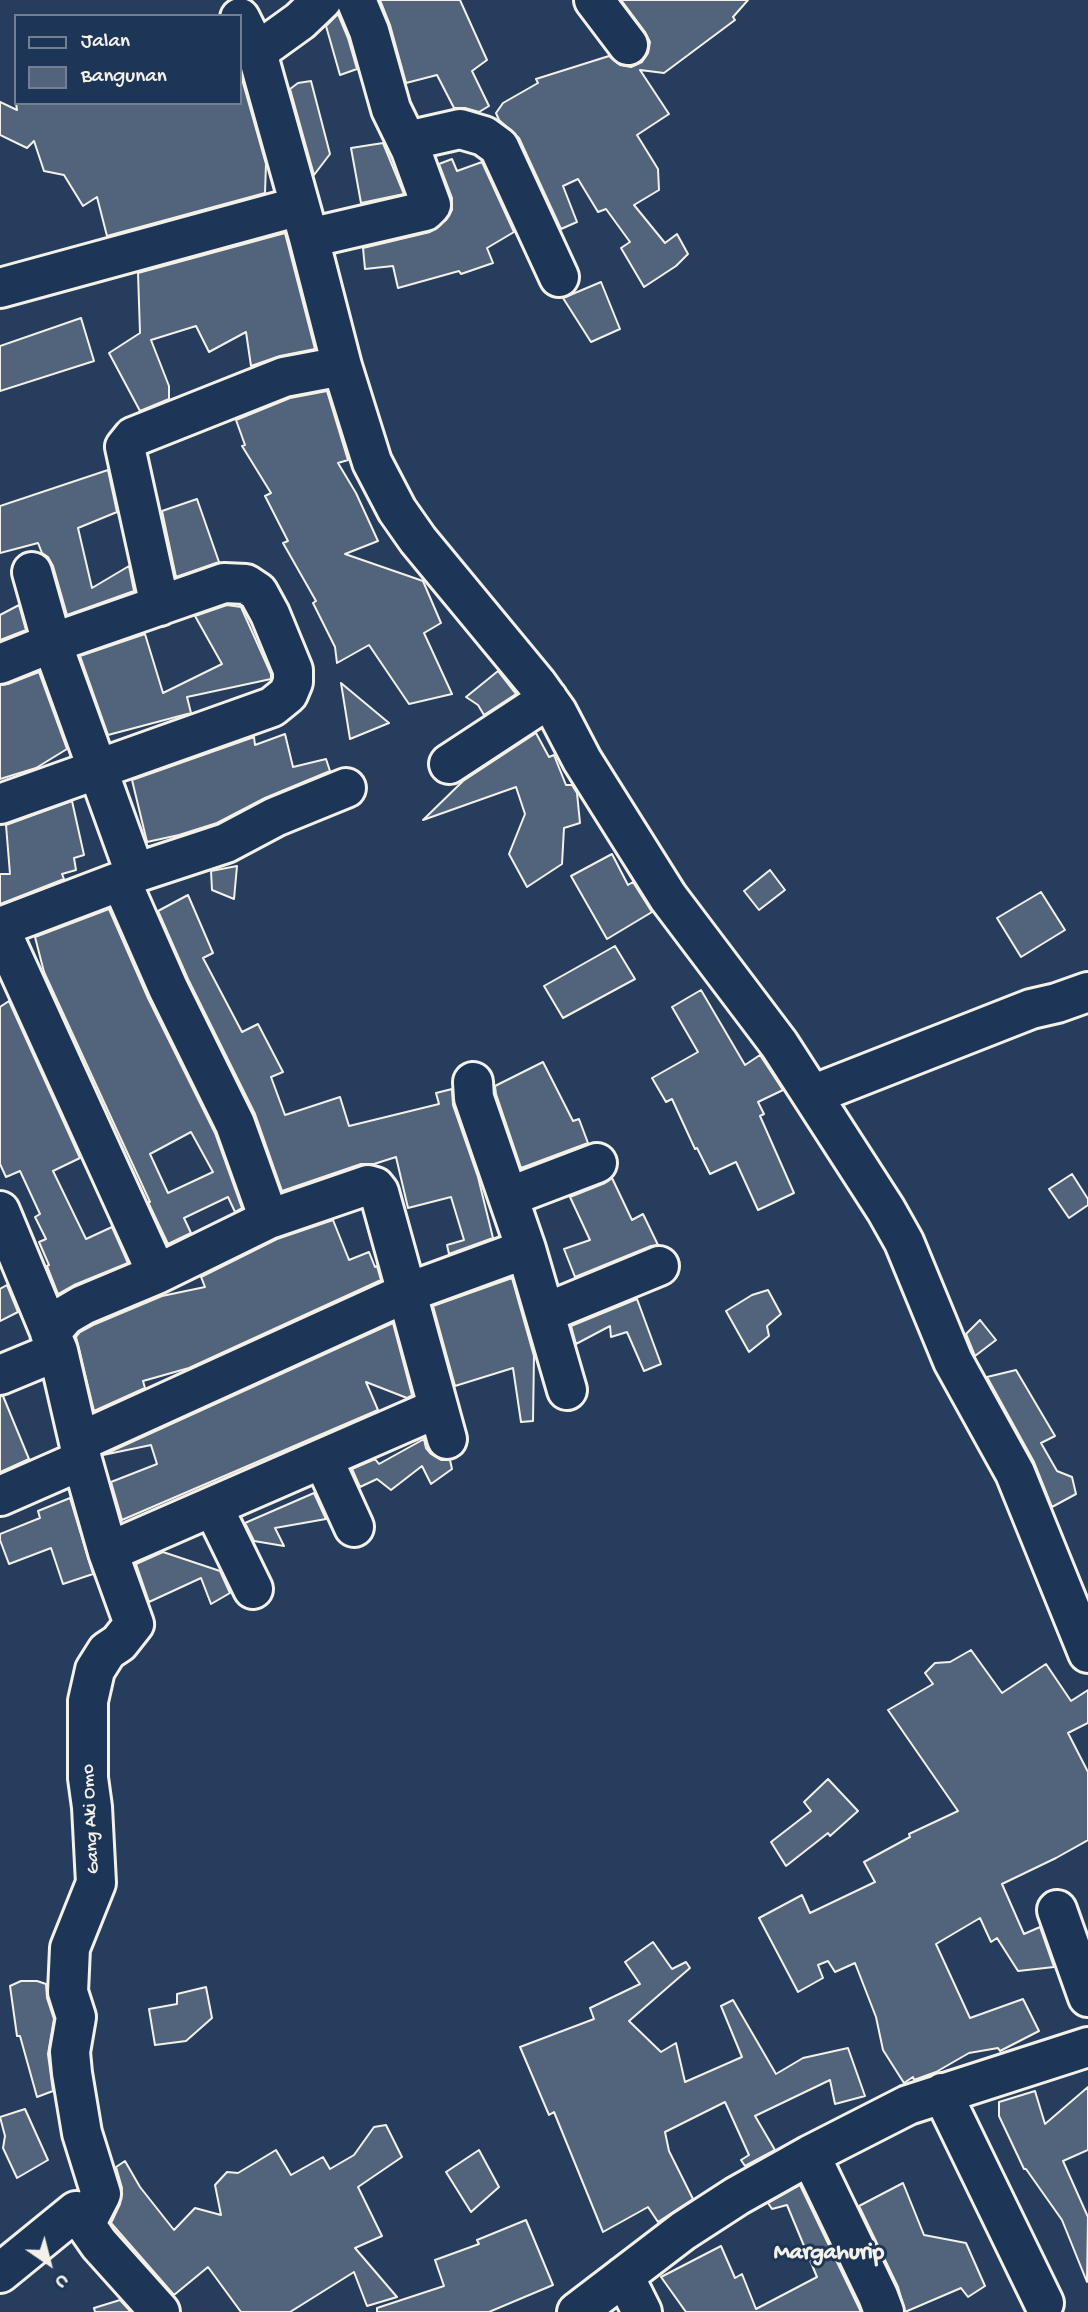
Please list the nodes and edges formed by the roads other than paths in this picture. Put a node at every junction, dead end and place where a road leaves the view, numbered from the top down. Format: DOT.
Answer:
graph roads {
  1 [pos="322,0"];
  2 [pos="356,0"];
  3 [pos="594,0"];
  4 [pos="242,23"];
  5 [pos="628,45"];
  6 [pos="257,52"];
  7 [pos="407,141"];
  8 [pos="305,222"];
  9 [pos="559,277"];
  10 [pos="0,288"];
  11 [pos="342,366"];
  12 [pos="32,572"];
  13 [pos="160,606"];
  14 [pos="52,643"];
  15 [pos="0,664"];
  16 [pos="548,699"];
  17 [pos="449,764"];
  18 [pos="97,771"];
  19 [pos="346,788"];
  20 [pos="0,804"];
  21 [pos="128,877"];
  22 [pos="0,928"];
  23 [pos="1088,992"];
  24 [pos="473,1082"];
  25 [pos="812,1096"];
  26 [pos="597,1163"];
  27 [pos="508,1197"];
  28 [pos="0,1211"];
  29 [pos="270,1219"];
  30 [pos="526,1249"];
  31 [pos="659,1266"];
  32 [pos="157,1274"];
  33 [pos="406,1293"];
  34 [pos="545,1313"];
  35 [pos="54,1342"];
  36 [pos="0,1375"];
  37 [pos="567,1390"];
  38 [pos="80,1451"];
  39 [pos="323,1459"];
  40 [pos="0,1496"];
  41 [pos="213,1507"];
  42 [pos="354,1527"];
  43 [pos="108,1552"];
  44 [pos="253,1589"];
  45 [pos="1088,1653"];
  46 [pos="1057,1910"];
  47 [pos="1088,1997"];
  48 [pos="1088,2047"];
  49 [pos="942,2093"];
  50 [pos="810,2155"];
  51 [pos="80,2218"];
  52 [pos="0,2273"];
  53 [pos="624,2277"];
  54 [pos="1044,2303"];
  55 [pos="160,2312"];
  56 [pos="577,2312"];
  57 [pos="642,2312"];
  58 [pos="884,2312"];
  1 -- 6 [label="street"];
  2 -- 7 [label="street"];
  3 -- 5 [label="street"];
  4 -- 6 [label="street"];
  6 -- 8 [label="street"];
  7 -- 8 [label="street"];
  7 -- 9 [label="street"];
  8 -- 10 [label="street"];
  8 -- 11 [label="street"];
  11 -- 13 [label="street"];
  11 -- 16 [label="street"];
  12 -- 14 [label="street"];
  13 -- 14 [label="street"];
  13 -- 18 [label="street"];
  14 -- 15 [label="street"];
  14 -- 18 [label="street"];
  16 -- 17 [label="street"];
  16 -- 25 [label="street"];
  18 -- 20 [label="street"];
  18 -- 21 [label="street"];
  19 -- 21 [label="street"];
  21 -- 22 [label="street"];
  21 -- 29 [label="street"];
  22 -- 32 [label="street"];
  23 -- 25 [label="street"];
  24 -- 27 [label="street"];
  25 -- 45 [label="street"];
  26 -- 27 [label="street"];
  27 -- 30 [label="street"];
  28 -- 35 [label="street"];
  29 -- 32 [label="street"];
  29 -- 33 [label="street"];
  30 -- 33 [label="street"];
  30 -- 34 [label="street"];
  31 -- 34 [label="street"];
  32 -- 35 [label="street"];
  33 -- 38 [label="street"];
  33 -- 39 [label="street"];
  34 -- 37 [label="street"];
  35 -- 36 [label="street"];
  35 -- 38 [label="street"];
  38 -- 40 [label="street"];
  38 -- 43 [label="street"];
  39 -- 41 [label="street"];
  39 -- 42 [label="street"];
  41 -- 43 [label="street"];
  41 -- 44 [label="street"];
  43 -- 51 [label="street, Gang Aki Omo"];
  46 -- 47 [label="street"];
  48 -- 49 [label="street"];
  49 -- 50 [label="street"];
  49 -- 54 [label="street"];
  50 -- 53 [label="street"];
  50 -- 58 [label="street"];
  51 -- 52 [label="street"];
  51 -- 55 [label="street"];
  53 -- 56 [label="street"];
  53 -- 57 [label="street"];
}
